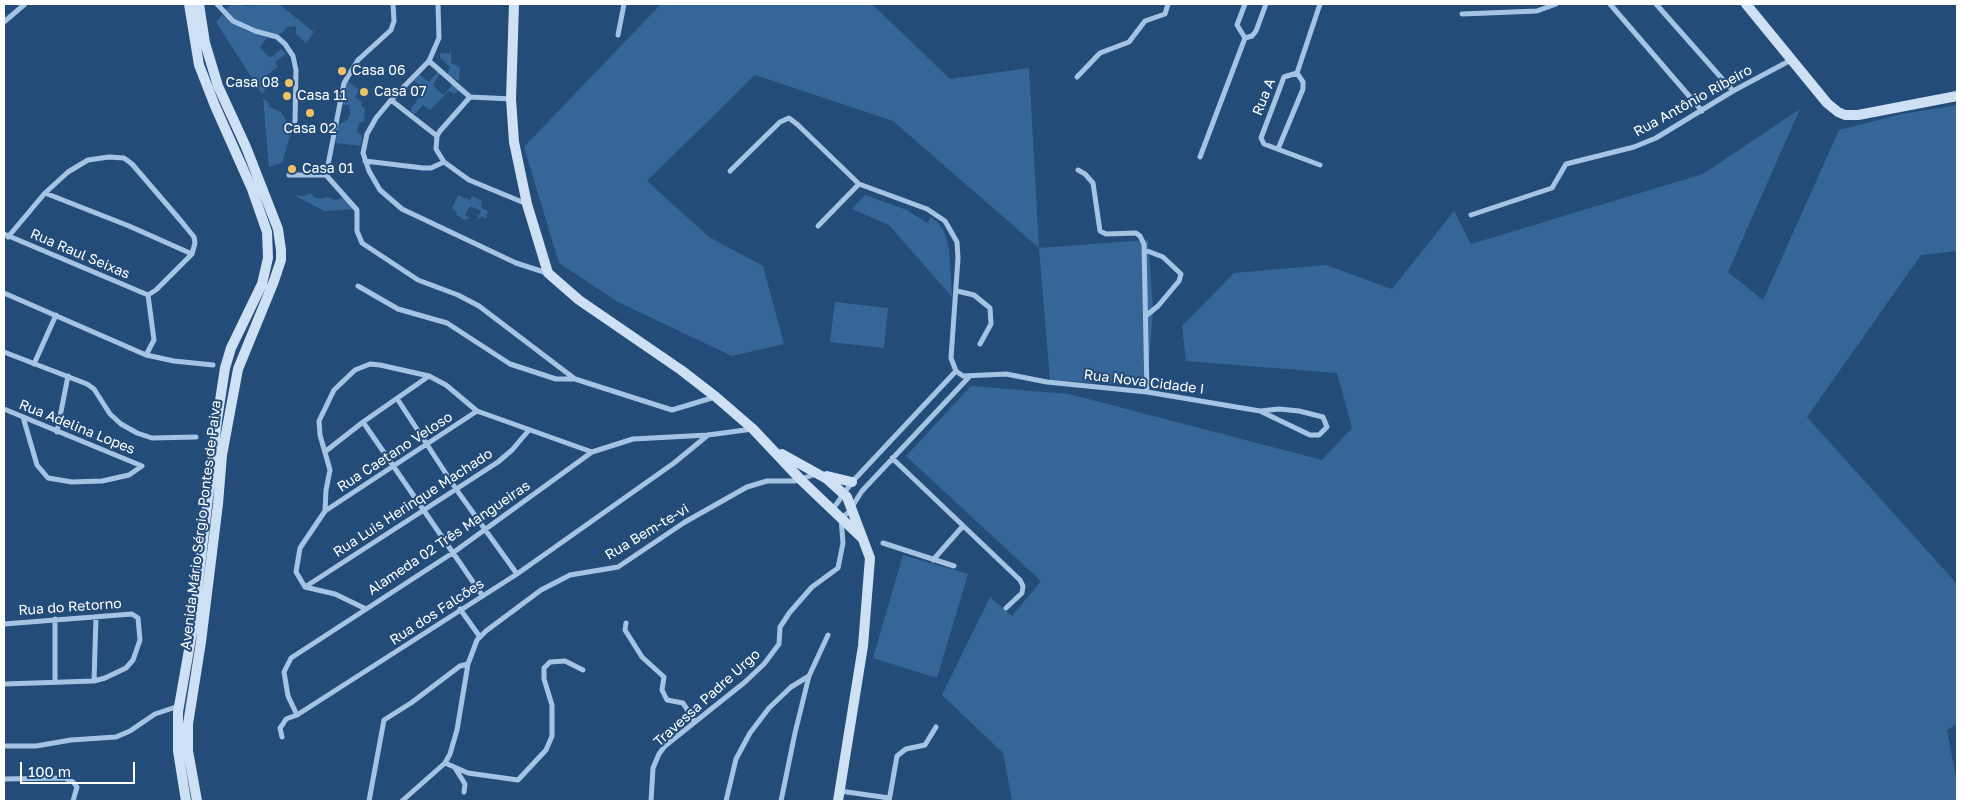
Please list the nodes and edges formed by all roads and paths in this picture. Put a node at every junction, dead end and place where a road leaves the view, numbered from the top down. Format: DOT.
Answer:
graph roads {
  1 [pos="25,4"];
  2 [pos="189,4"];
  3 [pos="199,4"];
  4 [pos="217,4"];
  5 [pos="394,4"];
  6 [pos="438,4"];
  7 [pos="514,4"];
  8 [pos="624,4"];
  9 [pos="1168,4"];
  10 [pos="1245,4"];
  11 [pos="1266,4"];
  12 [pos="1320,4"];
  13 [pos="1556,4"];
  14 [pos="1610,4"];
  15 [pos="1656,4"];
  16 [pos="1746,4"];
  17 [pos="1462,14"];
  18 [pos="4,22"];
  19 [pos="618,35"];
  20 [pos="1245,38"];
  21 [pos="1792,60"];
  22 [pos="429,61"];
  23 [pos="1297,73"];
  24 [pos="1077,77"];
  25 [pos="1733,91"];
  26 [pos="1957,96"];
  27 [pos="470,97"];
  28 [pos="511,99"];
  29 [pos="391,100"];
  30 [pos="1702,111"];
  31 [pos="294,120"];
  32 [pos="437,136"];
  33 [pos="1278,150"];
  34 [pos="1200,157"];
  35 [pos="365,161"];
  36 [pos="444,162"];
  37 [pos="1320,165"];
  38 [pos="1078,170"];
  39 [pos="730,171"];
  40 [pos="289,175"];
  41 [pos="326,175"];
  42 [pos="859,184"];
  43 [pos="45,193"];
  44 [pos="527,204"];
  45 [pos="1471,215"];
  46 [pos="818,226"];
  47 [pos="6,235"];
  48 [pos="1145,250"];
  49 [pos="192,254"];
  50 [pos="548,273"];
  51 [pos="358,286"];
  52 [pos="957,291"];
  53 [pos="4,293"];
  54 [pos="148,294"];
  55 [pos="56,315"];
  56 [pos="1147,315"];
  57 [pos="980,344"];
  58 [pos="4,352"];
  59 [pos="146,355"];
  60 [pos="34,364"];
  61 [pos="213,365"];
  62 [pos="956,371"];
  63 [pos="68,376"];
  64 [pos="429,376"];
  65 [pos="969,377"];
  66 [pos="574,379"];
  67 [pos="1147,392"];
  68 [pos="716,397"];
  69 [pos="398,400"];
  70 [pos="4,409"];
  71 [pos="1260,410"];
  72 [pos="477,411"];
  73 [pos="23,417"];
  74 [pos="363,422"];
  75 [pos="753,429"];
  76 [pos="529,430"];
  77 [pos="57,432"];
  78 [pos="708,435"];
  79 [pos="196,437"];
  80 [pos="890,443"];
  81 [pos="427,446"];
  82 [pos="772,449"];
  83 [pos="326,451"];
  84 [pos="899,451"];
  85 [pos="592,452"];
  86 [pos="892,458"];
  87 [pos="396,466"];
  88 [pos="817,474"];
  89 [pos="801,480"];
  90 [pos="852,482"];
  91 [pos="456,489"];
  92 [pos="862,491"];
  93 [pos="843,493"];
  94 [pos="852,506"];
  95 [pos="425,510"];
  96 [pos="833,510"];
  97 [pos="325,511"];
  98 [pos="841,518"];
  99 [pos="963,526"];
  100 [pos="484,530"];
  101 [pos="863,539"];
  102 [pos="883,543"];
  103 [pos="454,552"];
  104 [pos="933,560"];
  105 [pos="954,566"];
  106 [pos="516,574"];
  107 [pos="304,587"];
  108 [pos="482,595"];
  109 [pos="1006,608"];
  110 [pos="366,609"];
  111 [pos="460,609"];
  112 [pos="96,617"];
  113 [pos="55,619"];
  114 [pos="4,624"];
  115 [pos="626,624"];
  116 [pos="828,635"];
  117 [pos="480,637"];
  118 [pos="468,664"];
  119 [pos="583,670"];
  120 [pos="809,676"];
  121 [pos="94,681"];
  122 [pos="55,682"];
  123 [pos="4,684"];
  124 [pos="179,706"];
  125 [pos="297,715"];
  126 [pos="695,722"];
  127 [pos="936,727"];
  128 [pos="282,737"];
  129 [pos="4,746"];
  130 [pos="445,763"];
  131 [pos="455,768"];
  132 [pos="4,779"];
  133 [pos="464,792"];
  134 [pos="839,796"];
  135 [pos="889,800"];
  136 [pos="72,801"];
  137 [pos="186,801"];
  138 [pos="197,801"];
  139 [pos="369,801"];
  140 [pos="402,801"];
  141 [pos="651,801"];
  142 [pos="726,801"];
  143 [pos="781,801"];
  1 -- 18 [label="street"];
  2 -- 124 [label="main road, Avenida Mário Sérgio Pontes de Paiva"];
  3 -- 138 [label="main road, Avenida Mário Sérgio Pontes de Paiva"];
  4 -- 31 [label="street"];
  5 -- 41 [label="street"];
  6 -- 22 [label="street"];
  7 -- 28 [label="main road"];
  8 -- 19 [label="street"];
  9 -- 24 [label="street"];
  10 -- 20 [label="street"];
  11 -- 20 [label="street"];
  12 -- 23 [label="street"];
  13 -- 17 [label="street"];
  14 -- 30 [label="street"];
  15 -- 25 [label="street"];
  16 -- 21 [label="main road"];
  20 -- 34 [label="street"];
  21 -- 25 [label="street, Rua Antônio Ribeiro"];
  21 -- 26 [label="main road"];
  22 -- 27 [label="street"];
  22 -- 29 [label="street"];
  23 -- 33 [label="street, Rua A"];
  23 -- 33 [label="street, Rua A"];
  25 -- 30 [label="street, Rua Antônio Ribeiro"];
  27 -- 28 [label="street"];
  27 -- 32 [label="street"];
  28 -- 44 [label="main road"];
  29 -- 32 [label="street"];
  29 -- 35 [label="street"];
  30 -- 45 [label="street, Rua Antônio Ribeiro"];
  32 -- 36 [label="street"];
  33 -- 37 [label="street, Rua A"];
  35 -- 36 [label="street"];
  35 -- 50 [label="street"];
  36 -- 44 [label="street"];
  38 -- 48 [label="street"];
  39 -- 42 [label="street"];
  40 -- 41 [label="street"];
  41 -- 66 [label="street"];
  42 -- 46 [label="street"];
  42 -- 52 [label="street"];
  43 -- 47 [label="street"];
  43 -- 49 [label="street"];
  43 -- 49 [label="street"];
  44 -- 50 [label="main road"];
  47 -- 54 [label="street, Rua Raul Seixas"];
  48 -- 56 [label="street"];
  48 -- 56 [label="street"];
  49 -- 54 [label="street"];
  50 -- 68 [label="main road"];
  51 -- 66 [label="street"];
  52 -- 57 [label="street"];
  52 -- 62 [label="street"];
  53 -- 55 [label="street"];
  54 -- 59 [label="street"];
  55 -- 59 [label="street"];
  55 -- 60 [label="street"];
  56 -- 67 [label="street"];
  58 -- 60 [label="street"];
  59 -- 61 [label="street"];
  60 -- 63 [label="street"];
  62 -- 65 [label="street"];
  62 -- 80 [label="street"];
  63 -- 77 [label="street"];
  63 -- 79 [label="street"];
  64 -- 69 [label="street"];
  64 -- 72 [label="street"];
  64 -- 83 [label="street"];
  65 -- 67 [label="street, Rua Nova Cidade I"];
  65 -- 84 [label="street"];
  66 -- 68 [label="street"];
  67 -- 71 [label="street, Rua Nova Cidade I"];
  68 -- 75 [label="main road"];
  69 -- 74 [label="street"];
  69 -- 81 [label="street"];
  70 -- 73 [label="street, Rua Adelina Lopes"];
  71 -- 71 [label="street, Rua Nova Cidade I"];
  72 -- 76 [label="street"];
  72 -- 81 [label="street, Rua Caetano Veloso"];
  73 -- 77 [label="street, Rua Adelina Lopes"];
  73 -- 77 [label="street, Rua Adelina Lopes"];
  74 -- 83 [label="street"];
  74 -- 87 [label="street"];
  75 -- 78 [label="street, Alameda 02 Três Mangueiras"];
  75 -- 82 [label="main road"];
  76 -- 85 [label="street"];
  76 -- 91 [label="street, Rua Luis Herinque Machado"];
  78 -- 85 [label="street, Alameda 02 Três Mangueiras"];
  78 -- 106 [label="street, Rua dos Falcões"];
  80 -- 84 [label="street"];
  80 -- 90 [label="street"];
  81 -- 87 [label="street, Rua Caetano Veloso"];
  81 -- 91 [label="street"];
  82 -- 88 [label="main road"];
  82 -- 89 [label="main road"];
  83 -- 97 [label="street"];
  84 -- 86 [label="street"];
  85 -- 100 [label="street, Alameda 02 Três Mangueiras"];
  86 -- 92 [label="street"];
  86 -- 99 [label="street"];
  87 -- 95 [label="street"];
  87 -- 97 [label="street, Rua Caetano Veloso"];
  88 -- 89 [label="street, Rua Bem-te-vi"];
  88 -- 90 [label="main road"];
  88 -- 93 [label="main road"];
  89 -- 96 [label="main road"];
  89 -- 117 [label="street, Rua Bem-te-vi"];
  90 -- 92 [label="street"];
  90 -- 93 [label="street"];
  91 -- 95 [label="street, Rua Luis Herinque Machado"];
  91 -- 100 [label="street"];
  92 -- 94 [label="street"];
  93 -- 94 [label="main road"];
  93 -- 96 [label="street"];
  94 -- 98 [label="street"];
  94 -- 101 [label="main road"];
  95 -- 103 [label="street"];
  95 -- 107 [label="street, Rua Luis Herinque Machado"];
  96 -- 98 [label="main road"];
  97 -- 107 [label="street"];
  98 -- 101 [label="main road"];
  98 -- 126 [label="street, Travessa Padre Urgo"];
  99 -- 104 [label="street"];
  99 -- 109 [label="street"];
  100 -- 103 [label="street, Alameda 02 Três Mangueiras"];
  100 -- 106 [label="street"];
  101 -- 134 [label="main road"];
  102 -- 104 [label="street"];
  103 -- 108 [label="street"];
  103 -- 110 [label="street, Alameda 02 Três Mangueiras"];
  104 -- 105 [label="street"];
  106 -- 108 [label="street, Rua dos Falcões"];
  107 -- 110 [label="street, Alameda 02 Três Mangueiras"];
  108 -- 111 [label="street, Rua dos Falcões"];
  110 -- 125 [label="street"];
  111 -- 117 [label="street"];
  111 -- 125 [label="street, Rua dos Falcões"];
  112 -- 113 [label="street, Rua do Retorno"];
  112 -- 121 [label="street"];
  112 -- 121 [label="street, Rua do Retorno"];
  113 -- 114 [label="street, Rua do Retorno"];
  113 -- 122 [label="street"];
  115 -- 126 [label="street"];
  116 -- 120 [label="street"];
  117 -- 118 [label="street, Rua Bem-te-vi"];
  118 -- 130 [label="street, Rua Bem-te-vi"];
  118 -- 139 [label="street"];
  119 -- 131 [label="street"];
  120 -- 142 [label="street"];
  120 -- 143 [label="street"];
  121 -- 122 [label="street, Rua do Retorno"];
  122 -- 123 [label="street, Rua do Retorno"];
  124 -- 129 [label="street"];
  124 -- 137 [label="main road, Avenida Mário Sérgio Pontes de Paiva"];
  125 -- 128 [label="street, Rua dos Falcões"];
  126 -- 141 [label="street, Travessa Padre Urgo"];
  127 -- 135 [label="street"];
  130 -- 131 [label="street"];
  130 -- 140 [label="street, Rua Bem-te-vi"];
  131 -- 133 [label="street"];
  132 -- 136 [label="street"];
  134 -- 135 [label="street"];
}
